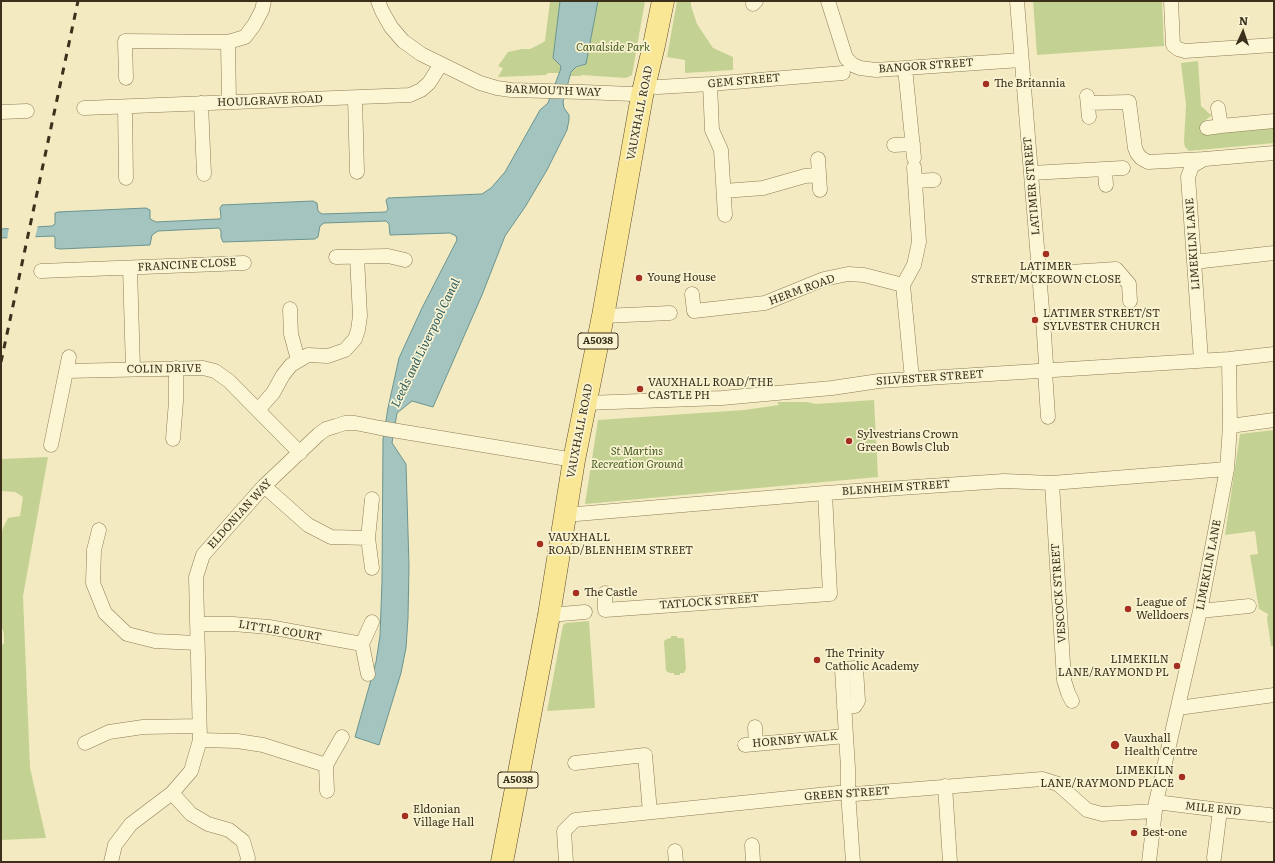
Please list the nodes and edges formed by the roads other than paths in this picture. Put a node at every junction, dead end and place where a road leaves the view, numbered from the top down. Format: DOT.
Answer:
graph roads {
  1 [pos="264,1"];
  2 [pos="378,1"];
  3 [pos="663,1"];
  4 [pos="828,1"];
  5 [pos="1017,1"];
  6 [pos="1171,1"];
  7 [pos="228,42"];
  8 [pos="1274,45"];
  9 [pos="1021,60"];
  10 [pos="441,64"];
  11 [pos="906,68"];
  12 [pos="843,73"];
  13 [pos="126,78"];
  14 [pos="710,84"];
  15 [pos="643,91"];
  16 [pos="355,98"];
  17 [pos="229,102"];
  18 [pos="201,103"];
  19 [pos="1088,105"];
  20 [pos="125,107"];
  21 [pos="84,108"];
  22 [pos="1218,108"];
  23 [pos="27,111"];
  24 [pos="1,112"];
  25 [pos="1274,121"];
  26 [pos="913,144"];
  27 [pos="894,145"];
  28 [pos="1274,153"];
  29 [pos="818,159"];
  30 [pos="1205,159"];
  31 [pos="1123,168"];
  32 [pos="914,169"];
  33 [pos="1105,170"];
  34 [pos="358,172"];
  35 [pos="1031,173"];
  36 [pos="204,174"];
  37 [pos="819,175"];
  38 [pos="126,178"];
  39 [pos="934,180"];
  40 [pos="1106,184"];
  41 [pos="820,190"];
  42 [pos="724,191"];
  43 [pos="725,215"];
  44 [pos="1274,253"];
  45 [pos="336,257"];
  46 [pos="357,257"];
  47 [pos="405,260"];
  48 [pos="244,262"];
  49 [pos="1194,262"];
  50 [pos="130,268"];
  51 [pos="41,271"];
  52 [pos="1038,274"];
  53 [pos="903,285"];
  54 [pos="692,294"];
  55 [pos="1130,301"];
  56 [pos="290,309"];
  57 [pos="670,313"];
  58 [pos="603,316"];
  59 [pos="1274,354"];
  60 [pos="1229,359"];
  61 [pos="298,360"];
  62 [pos="1201,360"];
  63 [pos="176,368"];
  64 [pos="133,369"];
  65 [pos="1045,371"];
  66 [pos="912,379"];
  67 [pos="586,403"];
  68 [pos="258,410"];
  69 [pos="1048,417"];
  70 [pos="1274,420"];
  71 [pos="1230,426"];
  72 [pos="173,439"];
  73 [pos="50,445"];
  74 [pos="300,453"];
  75 [pos="574,460"];
  76 [pos="1227,469"];
  77 [pos="1052,483"];
  78 [pos="264,486"];
  79 [pos="825,493"];
  80 [pos="372,499"];
  81 [pos="565,515"];
  82 [pos="99,530"];
  83 [pos="368,538"];
  84 [pos="372,568"];
  85 [pos="605,593"];
  86 [pos="1249,606"];
  87 [pos="1200,611"];
  88 [pos="585,612"];
  89 [pos="549,615"];
  90 [pos="372,622"];
  91 [pos="197,624"];
  92 [pos="197,643"];
  93 [pos="362,644"];
  94 [pos="368,674"];
  95 [pos="1274,695"];
  96 [pos="1072,701"];
  97 [pos="844,707"];
  98 [pos="1178,708"];
  99 [pos="199,726"];
  100 [pos="755,727"];
  101 [pos="846,736"];
  102 [pos="342,737"];
  103 [pos="200,740"];
  104 [pos="85,743"];
  105 [pos="574,763"];
  106 [pos="326,765"];
  107 [pos="945,786"];
  108 [pos="327,791"];
  109 [pos="848,792"];
  110 [pos="172,793"];
  111 [pos="1155,807"];
  112 [pos="1220,810"];
  113 [pos="650,812"];
  114 [pos="1270,815"];
  115 [pos="752,845"];
  116 [pos="1214,858"];
  117 [pos="111,862"];
  118 [pos="247,862"];
  119 [pos="502,862"];
  120 [pos="566,862"];
  121 [pos="753,862"];
  122 [pos="853,862"];
  123 [pos="950,862"];
  124 [pos="1148,862"];
  1 -- 7 [label="street"];
  2 -- 10 [label="street, BARMOUTH WAY"];
  3 -- 15 [label="main road, VAUXHALL ROAD / A5038"];
  4 -- 11 [label="street, BANGOR STREET"];
  5 -- 9 [label="street, LATIMER STREET"];
  6 -- 8 [label="street"];
  7 -- 13 [label="street"];
  7 -- 17 [label="street"];
  9 -- 11 [label="street, BANGOR STREET"];
  9 -- 35 [label="street, LATIMER STREET"];
  10 -- 15 [label="street, BARMOUTH WAY"];
  10 -- 16 [label="street, HOULGRAVE ROAD"];
  11 -- 26 [label="street"];
  12 -- 14 [label="street, GEM STREET"];
  14 -- 15 [label="street, GEM STREET"];
  14 -- 42 [label="street"];
  15 -- 58 [label="main road, VAUXHALL ROAD / A5038"];
  16 -- 17 [label="street, HOULGRAVE ROAD"];
  16 -- 34 [label="street"];
  17 -- 18 [label="street, HOULGRAVE ROAD"];
  18 -- 20 [label="street, HOULGRAVE ROAD"];
  18 -- 36 [label="street"];
  19 -- 30 [label="street"];
  20 -- 21 [label="street, HOULGRAVE ROAD"];
  20 -- 38 [label="street"];
  22 -- 25 [label="street"];
  23 -- 24 [label="street"];
  26 -- 27 [label="street"];
  26 -- 32 [label="street"];
  28 -- 30 [label="street"];
  29 -- 37 [label="street"];
  30 -- 49 [label="street, LIMEKILN LANE"];
  31 -- 33 [label="street"];
  32 -- 39 [label="street"];
  32 -- 53 [label="street"];
  33 -- 35 [label="street"];
  33 -- 40 [label="street"];
  35 -- 52 [label="street, LATIMER STREET"];
  37 -- 41 [label="street"];
  37 -- 42 [label="street"];
  42 -- 43 [label="street"];
  44 -- 49 [label="street"];
  45 -- 46 [label="street"];
  46 -- 47 [label="street"];
  46 -- 61 [label="street"];
  48 -- 50 [label="street, FRANCINE CLOSE"];
  49 -- 62 [label="street, LIMEKILN LANE"];
  50 -- 51 [label="street, FRANCINE CLOSE"];
  50 -- 64 [label="street, FRANCINE CLOSE"];
  52 -- 55 [label="street"];
  52 -- 65 [label="street, LATIMER STREET"];
  53 -- 54 [label="street, HERM ROAD"];
  53 -- 66 [label="street"];
  56 -- 61 [label="street"];
  57 -- 58 [label="street"];
  58 -- 67 [label="main road, VAUXHALL ROAD / A5038"];
  59 -- 60 [label="street, SILVESTER STREET"];
  60 -- 62 [label="street, SILVESTER STREET"];
  60 -- 71 [label="street, LIMEKILN LANE"];
  61 -- 68 [label="street"];
  62 -- 65 [label="street, SILVESTER STREET"];
  63 -- 64 [label="street, COLIN DRIVE"];
  63 -- 68 [label="street, COLIN DRIVE"];
  63 -- 72 [label="street"];
  64 -- 73 [label="street, COLIN DRIVE"];
  65 -- 66 [label="street, SILVESTER STREET"];
  65 -- 69 [label="street, LATIMER STREET"];
  66 -- 67 [label="street, SILVESTER STREET"];
  67 -- 75 [label="main road, VAUXHALL ROAD / A5038"];
  68 -- 74 [label="street, COLIN DRIVE"];
  70 -- 71 [label="street"];
  71 -- 76 [label="street, LIMEKILN LANE"];
  74 -- 75 [label="street, ELDONIAN WAY"];
  74 -- 78 [label="street, ELDONIAN WAY"];
  75 -- 81 [label="main road, VAUXHALL ROAD / A5038"];
  76 -- 77 [label="street, BLENHEIM STREET"];
  76 -- 87 [label="street, LIMEKILN LANE"];
  77 -- 79 [label="street, BLENHEIM STREET"];
  77 -- 96 [label="street, VESCOCK STREET"];
  78 -- 83 [label="street"];
  78 -- 91 [label="street, ELDONIAN WAY"];
  79 -- 81 [label="street, BLENHEIM STREET"];
  79 -- 85 [label="street, TATLOCK STREET"];
  80 -- 83 [label="street"];
  81 -- 89 [label="main road, VAUXHALL ROAD / A5038"];
  82 -- 92 [label="street"];
  83 -- 84 [label="street"];
  86 -- 87 [label="street"];
  87 -- 98 [label="street, LIMEKILN LANE"];
  88 -- 89 [label="street"];
  89 -- 119 [label="main road, VAUXHALL ROAD / A5038"];
  90 -- 93 [label="street"];
  91 -- 92 [label="street, ELDONIAN WAY"];
  91 -- 93 [label="street, LITTLE COURT"];
  92 -- 99 [label="street, ELDONIAN WAY"];
  93 -- 94 [label="street"];
  95 -- 98 [label="street"];
  97 -- 101 [label="street"];
  98 -- 111 [label="street, LIMEKILN LANE"];
  99 -- 103 [label="street, ELDONIAN WAY"];
  99 -- 104 [label="street"];
  100 -- 101 [label="street, HORNBY WALK"];
  101 -- 109 [label="street"];
  102 -- 106 [label="street"];
  103 -- 106 [label="street"];
  103 -- 110 [label="street, ELDONIAN WAY"];
  105 -- 113 [label="street"];
  106 -- 108 [label="street"];
  107 -- 109 [label="street, GREEN STREET"];
  107 -- 111 [label="street, GREEN STREET"];
  107 -- 123 [label="street"];
  109 -- 113 [label="street, GREEN STREET"];
  109 -- 122 [label="street"];
  110 -- 117 [label="street, ELDONIAN WAY"];
  110 -- 118 [label="street"];
  111 -- 112 [label="street, MILE END"];
  111 -- 124 [label="street, LIMEKILN LANE"];
  112 -- 114 [label="street, MILE END"];
  112 -- 116 [label="street"];
  113 -- 120 [label="street, GREEN STREET"];
  115 -- 121 [label="street"];
}
